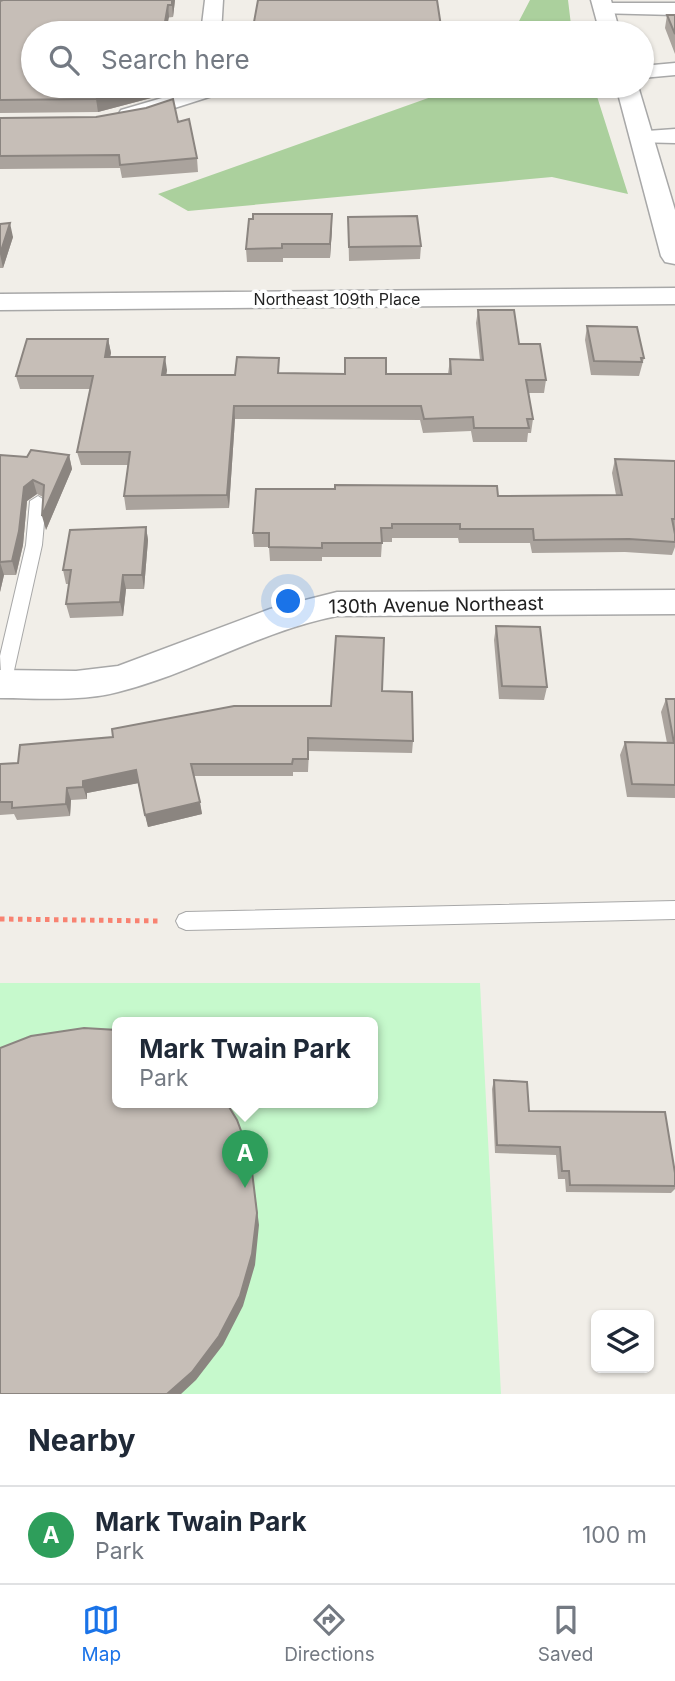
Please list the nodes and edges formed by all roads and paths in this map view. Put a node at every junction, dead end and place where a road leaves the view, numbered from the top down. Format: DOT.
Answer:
graph roads {
  1 [pos="214,0"];
  2 [pos="602,4"];
  3 [pos="675,9"];
  4 [pos="212,21"];
  5 [pos="607,21"];
  6 [pos="675,69"];
  7 [pos="654,71"];
  8 [pos="186,98"];
  9 [pos="630,98"];
  10 [pos="112,118"];
  11 [pos="675,136"];
  12 [pos="641,137"];
  13 [pos="667,198"];
  14 [pos="675,256"];
  15 [pos="675,296"];
  16 [pos="0,302"];
  17 [pos="38,501"];
  18 [pos="675,602"];
  19 [pos="1,684"];
  20 [pos="675,910"];
  21 [pos="0,919"];
  22 [pos="186,921"];
  1 -- 4 [label="street"];
  2 -- 3 [label="street"];
  2 -- 5 [label="street"];
  6 -- 7 [label="street"];
  8 -- 10 [label="street"];
  9 -- 12 [label="street"];
  11 -- 12 [label="street"];
  12 -- 13 [label="street"];
  13 -- 14 [label="street"];
  15 -- 16 [label="street, Northeast 109th Place"];
  17 -- 19 [label="lane"];
  18 -- 19 [label="street, 130th Avenue Northeast"];
  20 -- 22 [label="lane"];
  21 -- 22 [label="path"];
}
